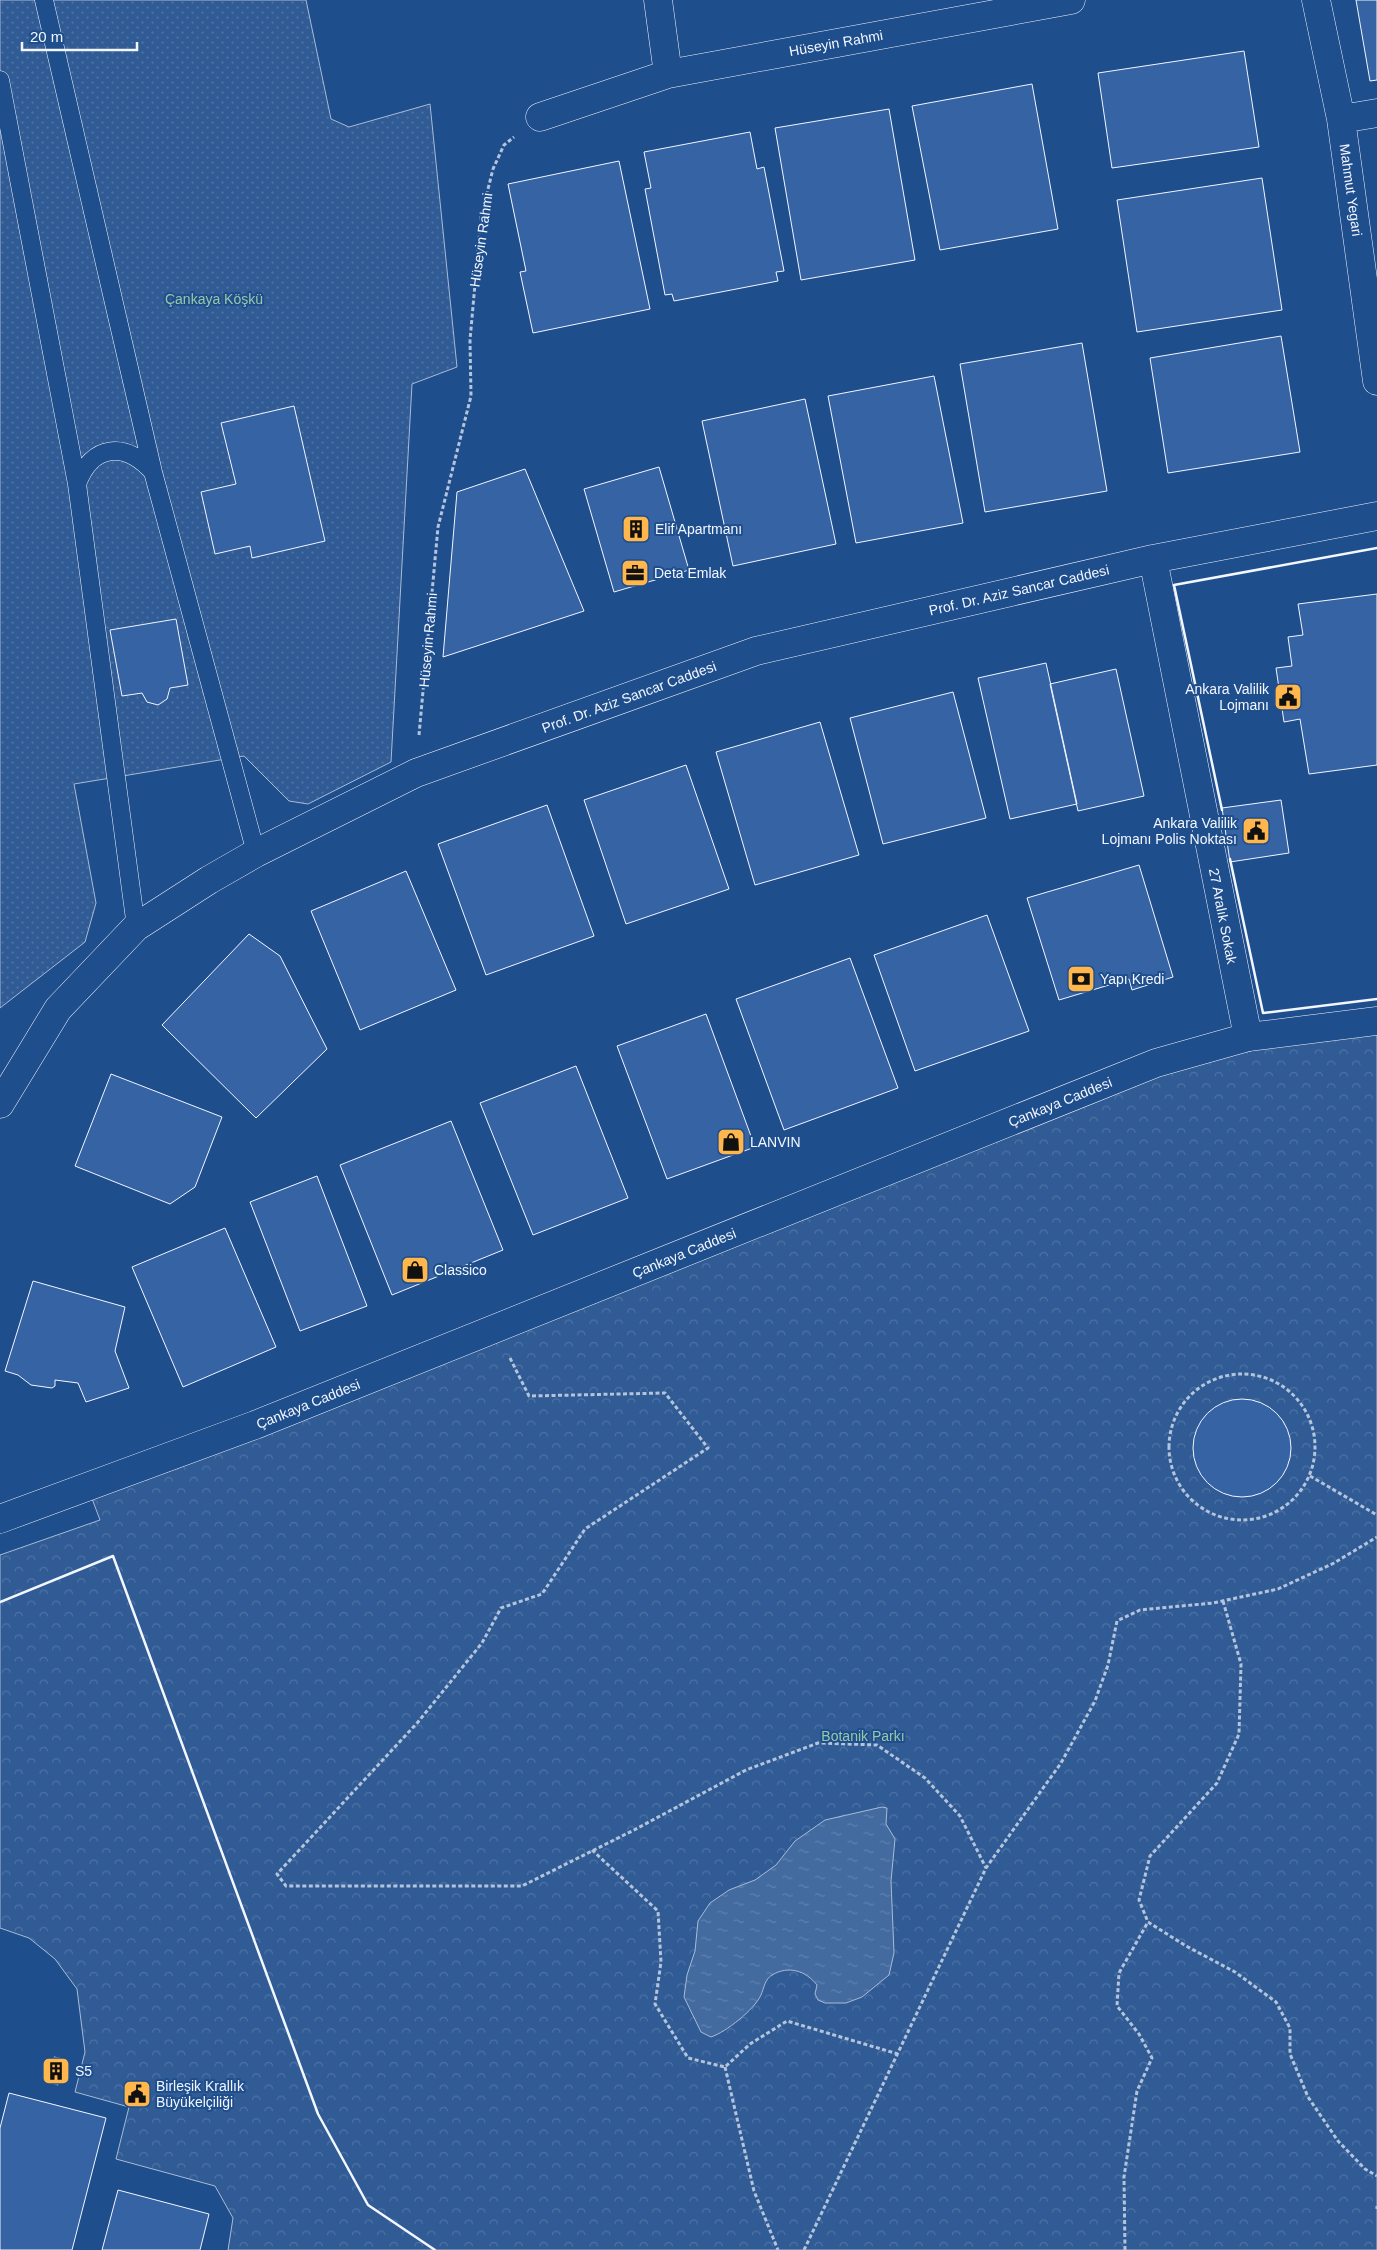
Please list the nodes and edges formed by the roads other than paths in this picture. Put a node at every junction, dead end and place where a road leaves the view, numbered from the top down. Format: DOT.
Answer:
graph roads {
  1 [pos="44,0"];
  2 [pos="658,0"];
  3 [pos="1071,0"];
  4 [pos="1316,0"];
  5 [pos="668,74"];
  6 [pos="0,80"];
  7 [pos="1377,113"];
  8 [pos="540,117"];
  9 [pos="1341,120"];
  10 [pos="1377,381"];
  11 [pos="153,472"];
  12 [pos="77,484"];
  13 [pos="1377,516"];
  14 [pos="1152,559"];
  15 [pos="256,853"];
  16 [pos="136,928"];
  17 [pos="1377,1021"];
  18 [pos="1248,1037"];
  19 [pos="0,1104"];
  20 [pos="0,1519"];
  1 -- 11 [label="lane"];
  2 -- 5 [label="street"];
  3 -- 5 [label="street, Hüseyin Rahmi"];
  4 -- 9 [label="street, Mahmut Yegari"];
  5 -- 8 [label="street, Hüseyin Rahmi"];
  6 -- 12 [label="lane"];
  7 -- 9 [label="street"];
  9 -- 10 [label="street, Mahmut Yegari"];
  11 -- 12 [label="lane"];
  11 -- 15 [label="lane"];
  12 -- 16 [label="lane"];
  13 -- 14 [label="street, Prof. Dr. Aziz Sancar Caddesi"];
  14 -- 15 [label="street, Prof. Dr. Aziz Sancar Caddesi"];
  14 -- 18 [label="street, 27 Aralık Sokak"];
  15 -- 16 [label="street, Prof. Dr. Aziz Sancar Caddesi"];
  16 -- 19 [label="street, Prof. Dr. Aziz Sancar Caddesi"];
  17 -- 18 [label="street, Çankaya Caddesi"];
  18 -- 20 [label="street, Çankaya Caddesi"];
}
